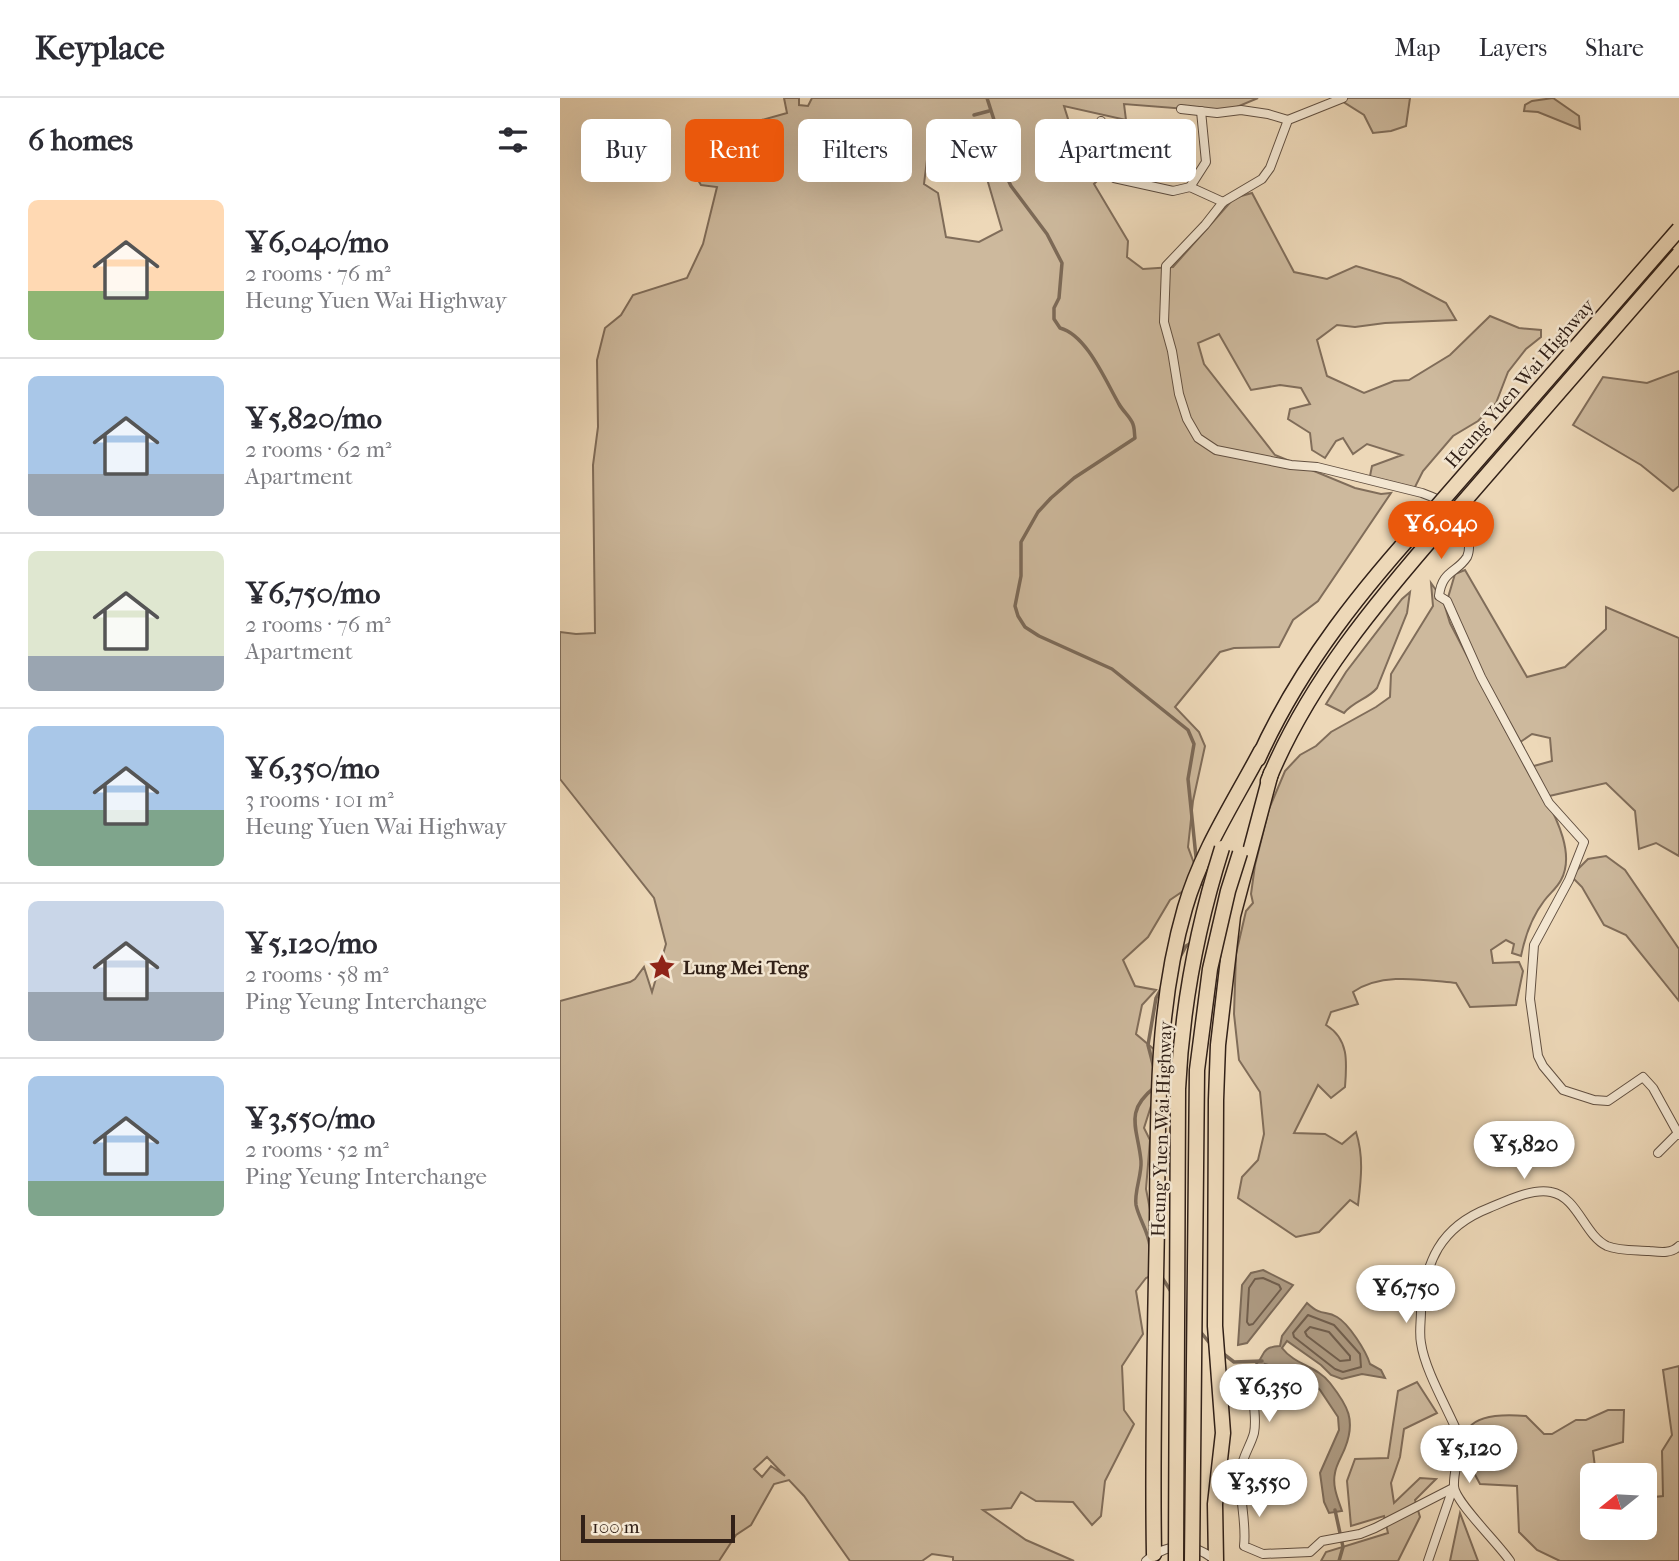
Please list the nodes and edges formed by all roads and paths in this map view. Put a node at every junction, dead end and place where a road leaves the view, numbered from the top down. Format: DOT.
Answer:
graph roads {
  1 [pos="1343,98"];
  2 [pos="1181,109"];
  3 [pos="1201,111"];
  4 [pos="1288,120"];
  5 [pos="1132,182"];
  6 [pos="1190,187"];
  7 [pos="1223,202"];
  8 [pos="1679,229"];
  9 [pos="1679,254"];
  10 [pos="1217,846"];
  11 [pos="1244,854"];
  12 [pos="1678,1134"];
  13 [pos="1658,1153"];
  14 [pos="1679,1246"];
  15 [pos="1251,1373"];
  16 [pos="1453,1488"];
  17 [pos="1150,1558"];
  18 [pos="1176,1561"];
  19 [pos="1192,1561"];
  20 [pos="1216,1561"];
  21 [pos="1428,1561"];
  22 [pos="1510,1561"];
  1 -- 4 [label="street"];
  2 -- 3 [label="street"];
  3 -- 4 [label="street"];
  3 -- 6 [label="street"];
  4 -- 7 [label="street"];
  5 -- 6 [label="street"];
  6 -- 7 [label="street"];
  7 -- 12 [label="street"];
  8 -- 10 [label="highway, Heung Yuen Wai Highway, bridge"];
  9 -- 11 [label="highway, Heung Yuen Wai Highway, bridge"];
  10 -- 17 [label="highway"];
  10 -- 18 [label="highway, Heung Yuen Wai Highway, bridge"];
  11 -- 19 [label="highway, Heung Yuen Wai Highway, bridge"];
  11 -- 20 [label="highway"];
  12 -- 13 [label="street"];
  14 -- 16 [label="street"];
  15 -- 16 [label="street"];
  16 -- 21 [label="street"];
  16 -- 22 [label="street"];
  17 -- 20 [label="street"];
}
